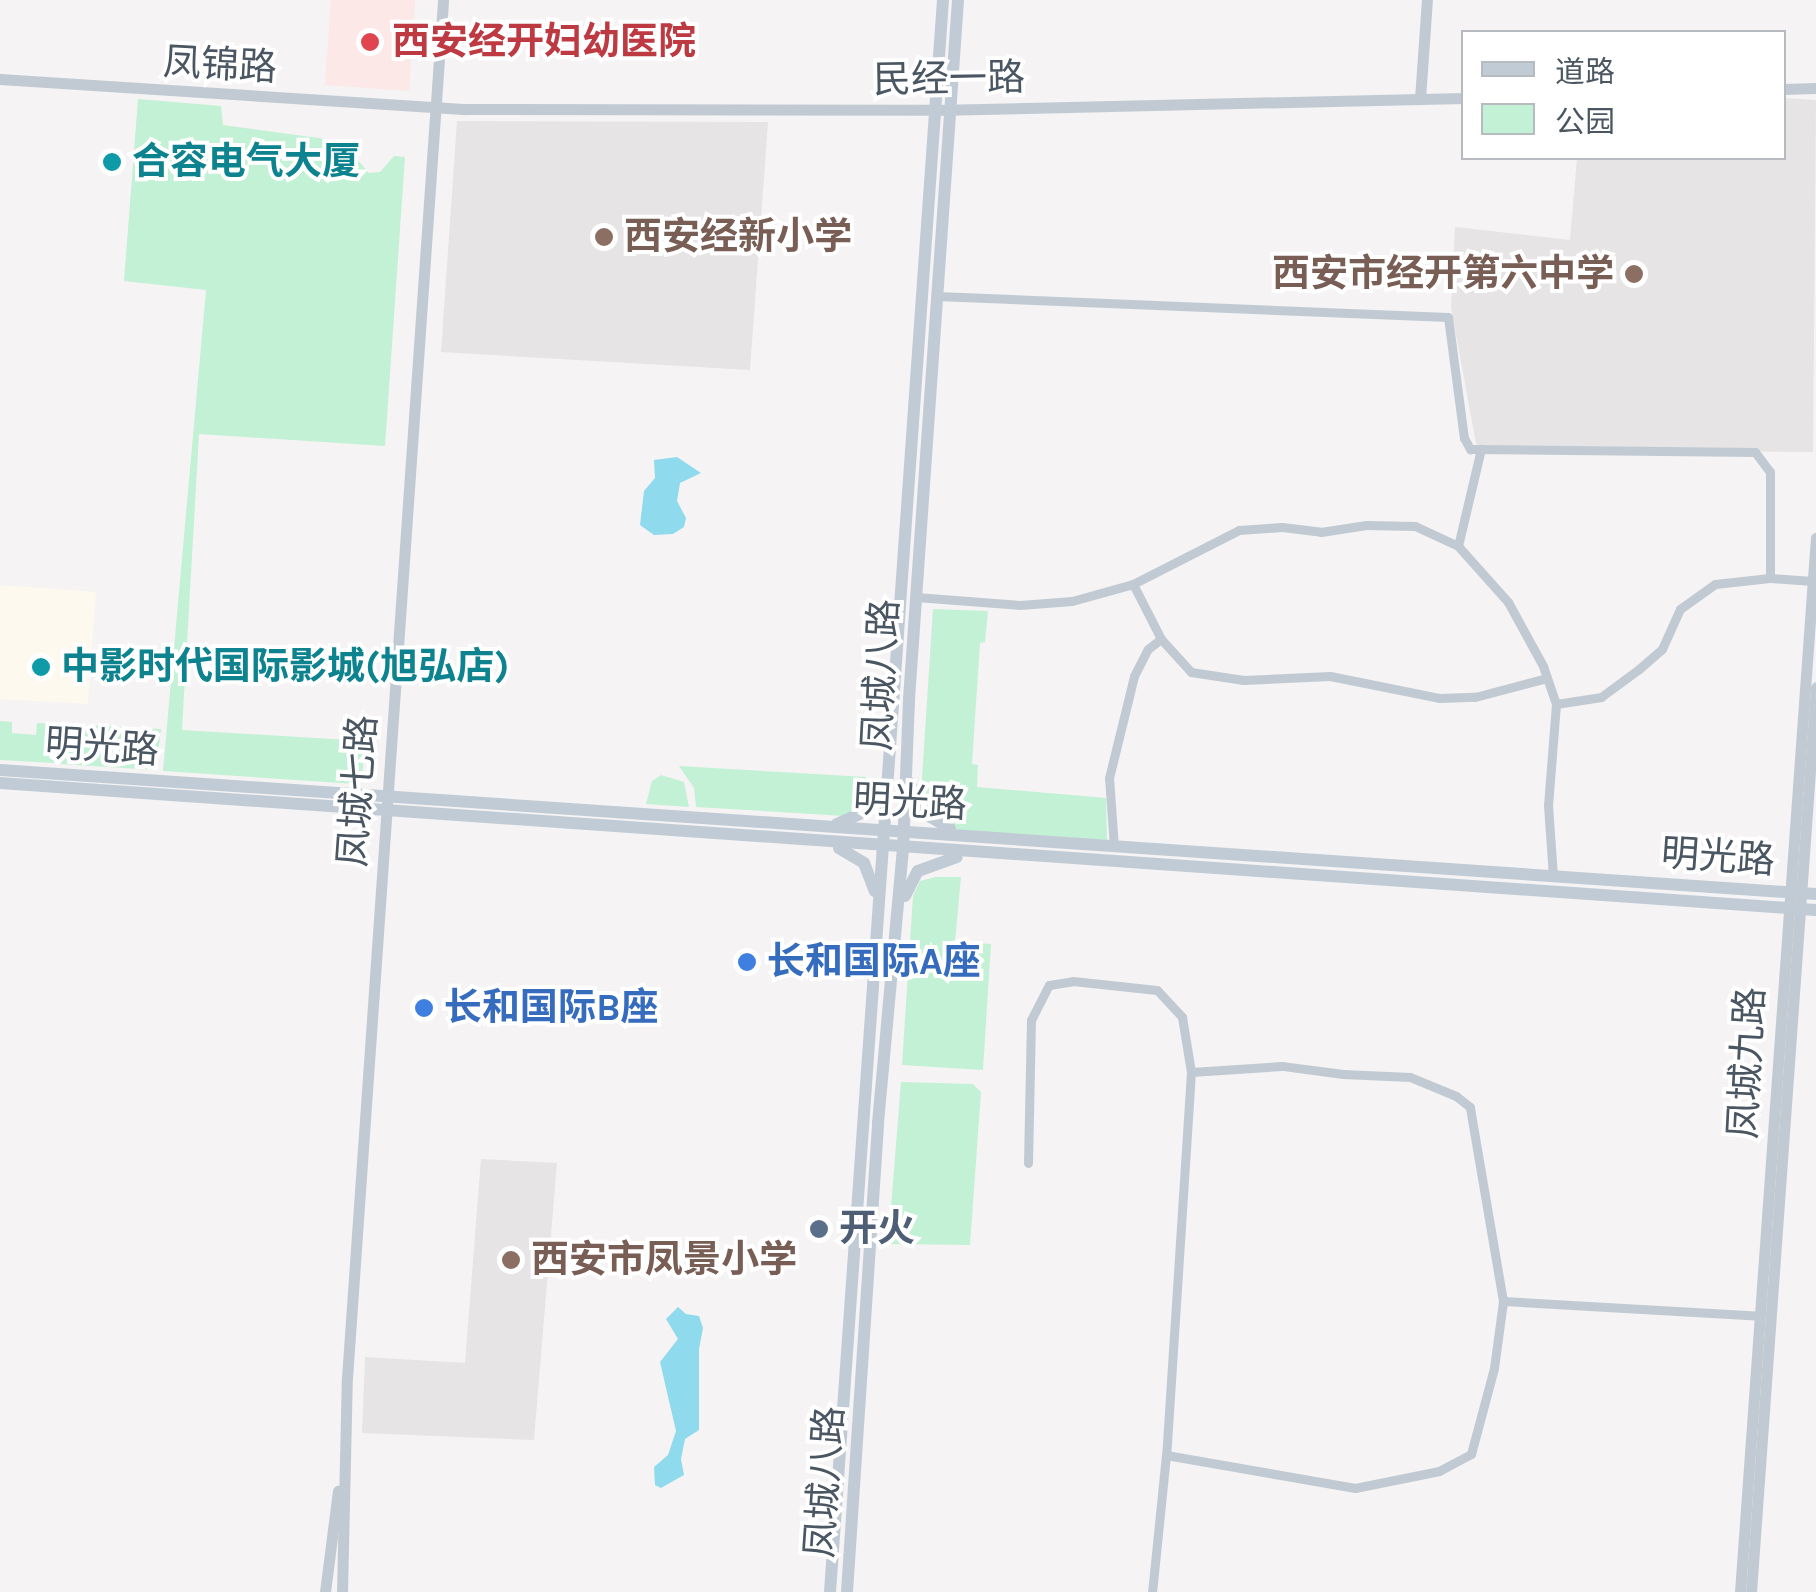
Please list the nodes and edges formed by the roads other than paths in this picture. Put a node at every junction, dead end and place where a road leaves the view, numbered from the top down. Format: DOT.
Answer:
graph roads {
  1 [pos="443,0"];
  2 [pos="943,0"];
  3 [pos="958,0"];
  4 [pos="1427,0"];
  5 [pos="0,79"];
  6 [pos="1816,88"];
  7 [pos="1786,89"];
  8 [pos="1461,98"];
  9 [pos="1420,99"];
  10 [pos="436,108"];
  11 [pos="936,110"];
  12 [pos="951,110"];
  13 [pos="936,296"];
  14 [pos="1481,449"];
  15 [pos="1816,538"];
  16 [pos="1458,546"];
  17 [pos="1770,578"];
  18 [pos="1812,581"];
  19 [pos="1133,584"];
  20 [pos="916,596"];
  21 [pos="1161,639"];
  22 [pos="1547,678"];
  23 [pos="1816,687"];
  24 [pos="1556,704"];
  25 [pos="890,763"];
  26 [pos="906,764"];
  27 [pos="0,770"];
  28 [pos="0,784"];
  29 [pos="387,804"];
  30 [pos="823,827"];
  31 [pos="884,832"];
  32 [pos="904,833"];
  33 [pos="972,835"];
  34 [pos="822,844"];
  35 [pos="1114,846"];
  36 [pos="883,848"];
  37 [pos="903,850"];
  38 [pos="971,854"];
  39 [pos="1553,876"];
  40 [pos="1788,892"];
  41 [pos="1810,894"];
  42 [pos="1786,908"];
  43 [pos="1809,909"];
  44 [pos="878,923"];
  45 [pos="898,923"];
  46 [pos="1191,1072"];
  47 [pos="1028,1163"];
  48 [pos="1503,1301"];
  49 [pos="1760,1316"];
  50 [pos="1166,1454"];
  51 [pos="342,1467"];
  52 [pos="325,1592"];
  53 [pos="342,1592"];
  54 [pos="830,1592"];
  55 [pos="848,1592"];
  56 [pos="1152,1592"];
  57 [pos="1740,1592"];
  58 [pos="1752,1592"];
  1 -- 10 [label="street, 凤城七路"];
  2 -- 11 [label="main road, 凤城八路"];
  3 -- 12 [label="main road, 凤城八路"];
  4 -- 9 [label="street"];
  5 -- 10 [label="street, 凤锦路"];
  6 -- 7 [label="street"];
  8 -- 9 [label="street, 民经一路"];
  9 -- 12 [label="street, 民经一路"];
  10 -- 11 [label="street, 民经一路"];
  10 -- 29 [label="street, 凤城七路"];
  11 -- 12 [label="street, 民经一路"];
  11 -- 25 [label="main road, 凤城八路"];
  12 -- 13 [label="main road, 凤城八路"];
  13 -- 14 [label="street"];
  13 -- 20 [label="main road, 凤城八路"];
  14 -- 16 [label="street"];
  14 -- 17 [label="street"];
  15 -- 18 [label="street, 凤城九路"];
  16 -- 19 [label="street"];
  16 -- 22 [label="street"];
  17 -- 18 [label="street"];
  17 -- 24 [label="street"];
  18 -- 40 [label="street, 凤城九路"];
  19 -- 20 [label="street"];
  19 -- 21 [label="street"];
  20 -- 26 [label="main road, 凤城八路"];
  21 -- 22 [label="street"];
  21 -- 35 [label="street"];
  22 -- 24 [label="street"];
  23 -- 41 [label="street, 凤城九路"];
  24 -- 39 [label="street"];
  25 -- 30 [label="main road"];
  25 -- 31 [label="main road, 凤城八路"];
  26 -- 32 [label="main road, 凤城八路"];
  26 -- 33 [label="main road"];
  27 -- 29 [label="main road, 明光路"];
  28 -- 29 [label="main road, 明光路"];
  29 -- 30 [label="main road, 明光路"];
  29 -- 34 [label="main road, 明光路"];
  29 -- 51 [label="street, 凤城七路"];
  30 -- 31 [label="main road, 明光路"];
  31 -- 32 [label="main road, 明光路"];
  31 -- 36 [label="main road, 凤城八路"];
  32 -- 33 [label="main road, 明光路"];
  32 -- 37 [label="main road, 凤城八路"];
  33 -- 35 [label="main road, 明光路"];
  34 -- 36 [label="main road, 明光路"];
  34 -- 44 [label="main road"];
  35 -- 39 [label="main road, 明光路"];
  36 -- 37 [label="main road, 明光路"];
  36 -- 44 [label="main road, 凤城八路"];
  37 -- 38 [label="main road, 明光路"];
  37 -- 45 [label="main road, 凤城八路"];
  38 -- 42 [label="main road, 明光路"];
  38 -- 45 [label="main road"];
  39 -- 40 [label="main road, 明光路"];
  40 -- 41 [label="main road, 明光路"];
  40 -- 42 [label="street, 凤城九路"];
  41 -- 43 [label="street, 凤城九路"];
  42 -- 43 [label="main road, 明光路"];
  42 -- 49 [label="street, 凤城九路"];
  43 -- 58 [label="street, 凤城九路"];
  44 -- 54 [label="main road, 凤城八路"];
  45 -- 55 [label="main road, 凤城八路"];
  46 -- 47 [label="street"];
  46 -- 48 [label="street"];
  46 -- 50 [label="street"];
  48 -- 49 [label="street"];
  48 -- 50 [label="street"];
  49 -- 57 [label="street, 凤城九路"];
  50 -- 56 [label="street"];
  51 -- 52 [label="street, 凤城七路"];
  51 -- 53 [label="street, 凤城七路"];
}
